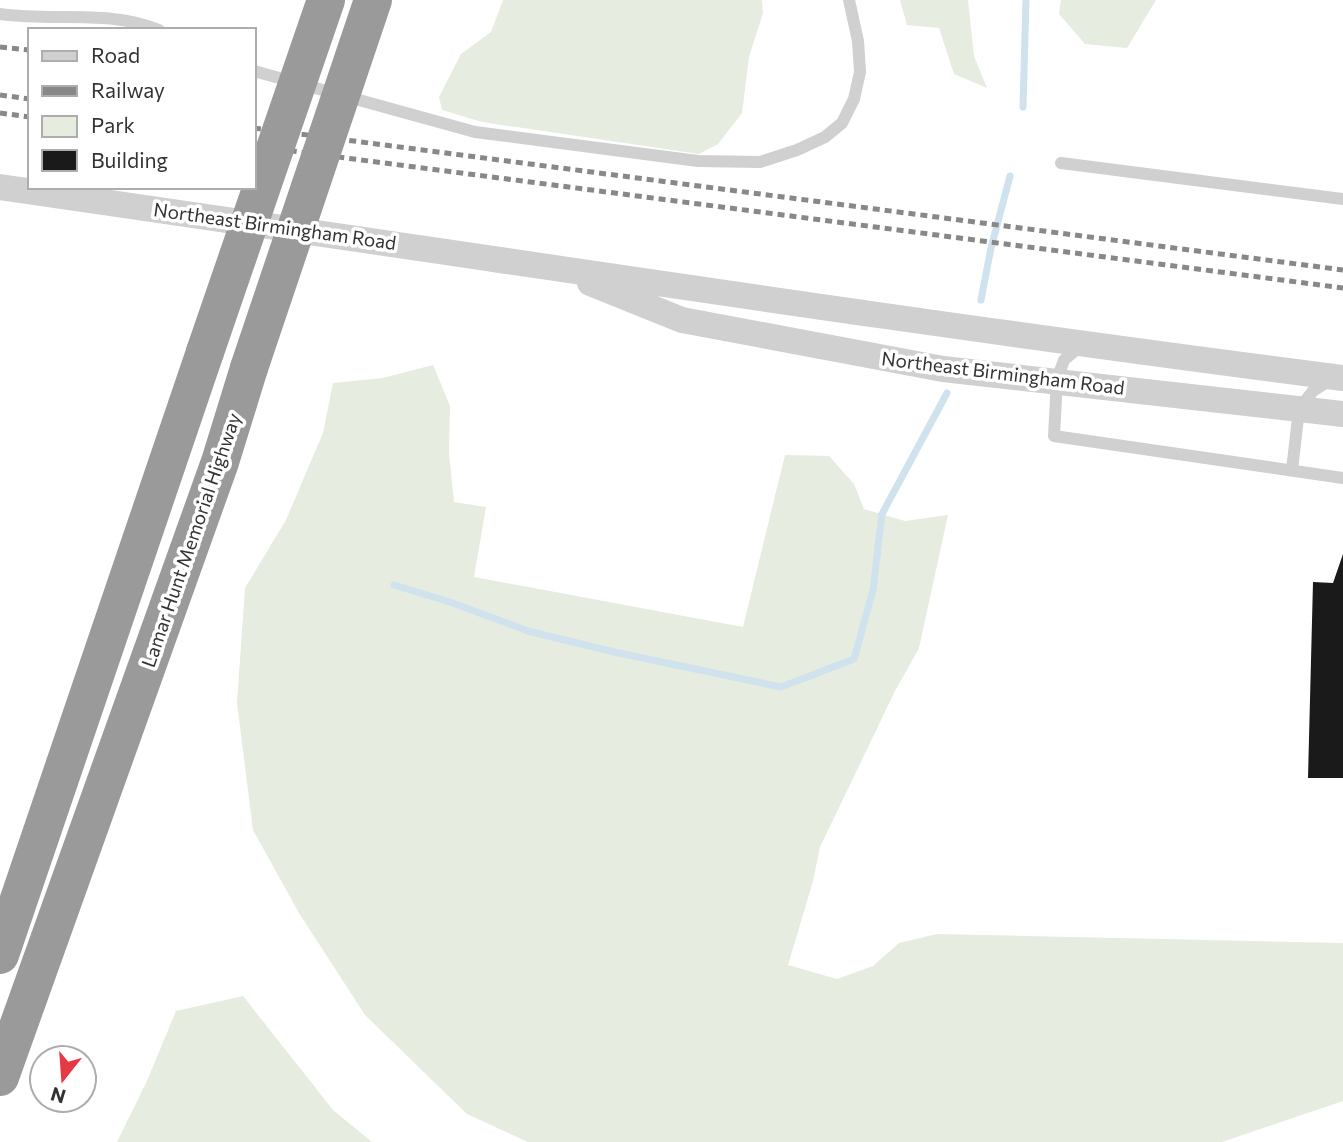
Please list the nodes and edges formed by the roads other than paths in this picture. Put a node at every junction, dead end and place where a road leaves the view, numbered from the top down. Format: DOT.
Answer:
graph roads {
  1 [pos="326,0"];
  2 [pos="373,0"];
  3 [pos="849,0"];
  4 [pos="0,15"];
  5 [pos="152,28"];
  6 [pos="256,72"];
  7 [pos="1061,163"];
  8 [pos="0,187"];
  9 [pos="1343,199"];
  10 [pos="550,267"];
  11 [pos="1082,345"];
  12 [pos="1339,377"];
  13 [pos="1057,380"];
  14 [pos="1299,409"];
  15 [pos="1343,414"];
  16 [pos="1292,470"];
  17 [pos="1343,478"];
  18 [pos="0,955"];
  19 [pos="4,1066"];
  20 [pos="0,1107"];
  1 -- 18 [label="highway, bridge"];
  2 -- 19 [label="highway, Lamar Hunt Memorial Highway, bridge"];
  3 -- 6 [label="lane"];
  4 -- 5 [label="lane"];
  7 -- 9 [label="lane"];
  8 -- 10 [label="street, Northeast Birmingham Road"];
  10 -- 11 [label="street, Northeast Birmingham Road"];
  10 -- 13 [label="street, Northeast Birmingham Road"];
  11 -- 12 [label="street, Northeast Birmingham Road"];
  11 -- 13 [label="lane"];
  12 -- 14 [label="lane"];
  13 -- 14 [label="street, Northeast Birmingham Road"];
  13 -- 16 [label="lane"];
  14 -- 15 [label="street, Northeast Birmingham Road"];
  14 -- 16 [label="lane"];
  16 -- 17 [label="lane"];
  19 -- 20 [label="highway, Lamar Hunt Memorial Highway"];
}
